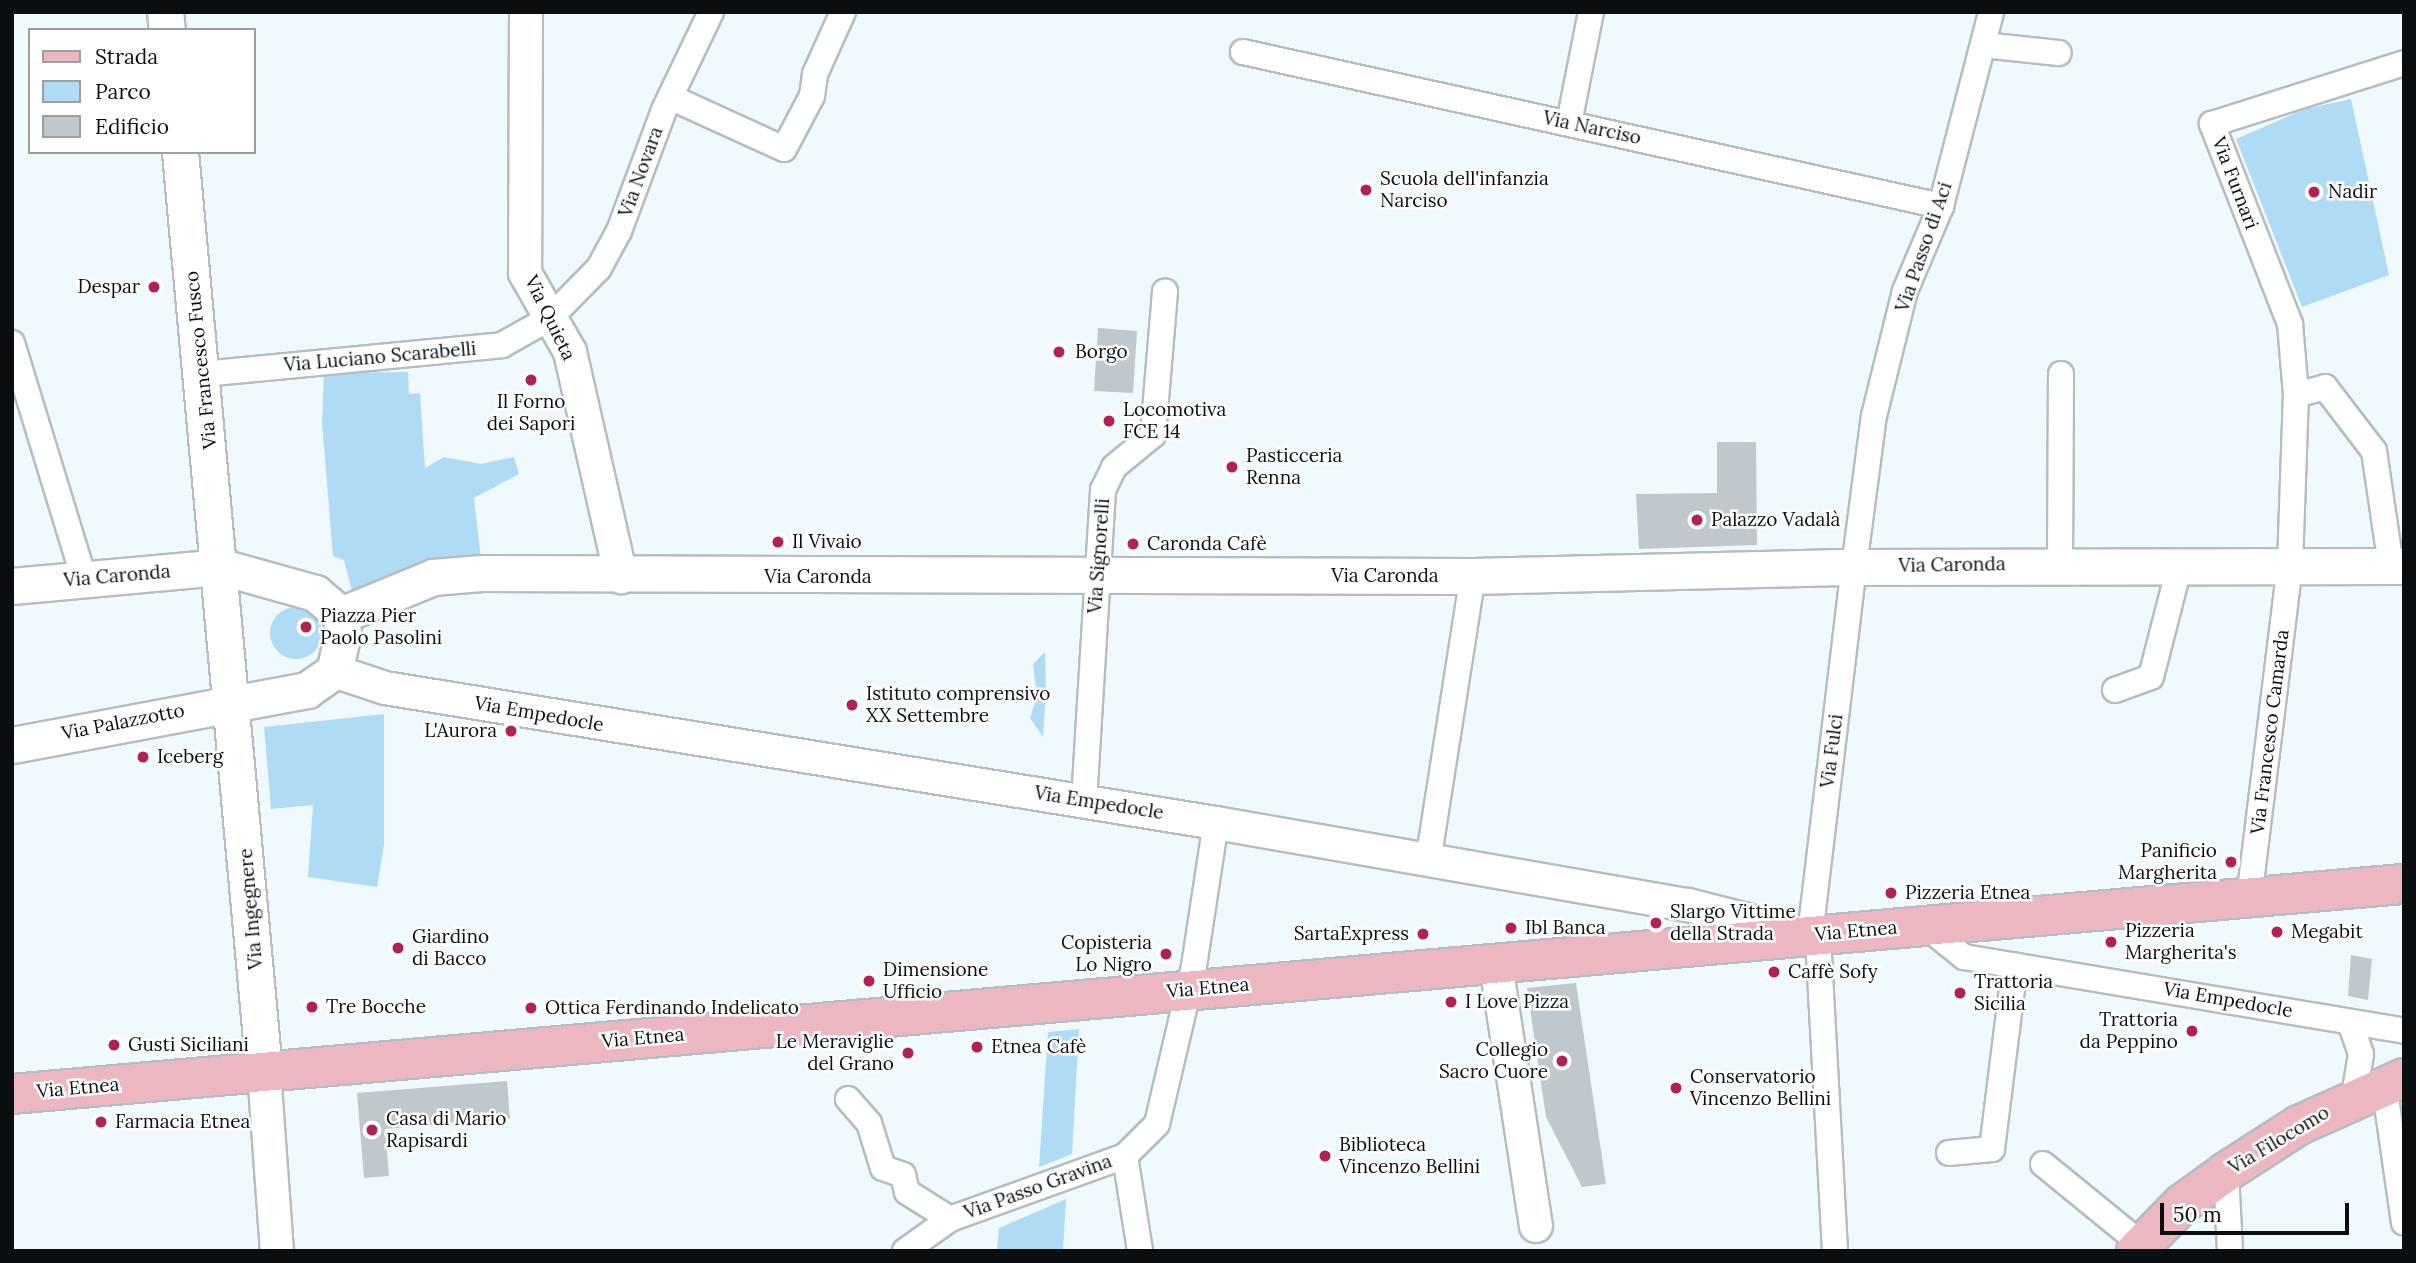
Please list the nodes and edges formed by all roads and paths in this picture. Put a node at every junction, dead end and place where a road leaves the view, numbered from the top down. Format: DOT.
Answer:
graph roads {
  1 [pos="526,12"];
  2 [pos="712,12"];
  3 [pos="843,12"];
  4 [pos="1591,12"];
  5 [pos="1991,12"];
  6 [pos="1983,45"];
  7 [pos="1243,52"];
  8 [pos="2059,53"];
  9 [pos="2404,63"];
  10 [pos="670,97"];
  11 [pos="1569,123"];
  12 [pos="180,154"];
  13 [pos="1941,206"];
  14 [pos="1165,291"];
  15 [pos="550,318"];
  16 [pos="12,343"];
  17 [pos="203,374"];
  18 [pos="2061,374"];
  19 [pos="2296,396"];
  20 [pos="2060,564"];
  21 [pos="2180,564"];
  22 [pos="2290,565"];
  23 [pos="1854,566"];
  24 [pos="2397,566"];
  25 [pos="222,567"];
  26 [pos="1097,576"];
  27 [pos="1473,576"];
  28 [pos="621,577"];
  29 [pos="83,579"];
  30 [pos="12,586"];
  31 [pos="356,607"];
  32 [pos="334,671"];
  33 [pos="2115,690"];
  34 [pos="234,700"];
  35 [pos="12,746"];
  36 [pos="1084,801"];
  37 [pos="1216,822"];
  38 [pos="1428,862"];
  39 [pos="2404,884"];
  40 [pos="2249,899"];
  41 [pos="1924,925"];
  42 [pos="1810,936"];
  43 [pos="1496,965"];
  44 [pos="2015,965"];
  45 [pos="1187,990"];
  46 [pos="2350,1022"];
  47 [pos="2404,1031"];
  48 [pos="264,1071"];
  49 [pos="2381,1086"];
  50 [pos="12,1094"];
  51 [pos="849,1098"];
  52 [pos="1949,1153"];
  53 [pos="1125,1156"];
  54 [pos="2043,1164"];
  55 [pos="2226,1172"];
  56 [pos="950,1219"];
  57 [pos="2404,1223"];
  58 [pos="1539,1241"];
  59 [pos="2138,1248"];
  60 [pos="277,1251"];
  61 [pos="905,1251"];
  62 [pos="1140,1251"];
  63 [pos="1835,1251"];
  64 [pos="2230,1251"];
  1 -- 15 [label="street, Via Quieta"];
  2 -- 10 [label="street, Via Novara"];
  3 -- 10 [label="street"];
  4 -- 11 [label="street"];
  5 -- 6 [label="street, Via Passo di Aci"];
  6 -- 8 [label="street"];
  6 -- 13 [label="street, Via Passo di Aci"];
  7 -- 11 [label="street, Via Narciso"];
  9 -- 19 [label="street, Via Furnari"];
  10 -- 15 [label="street, Via Novara"];
  11 -- 13 [label="street, Via Narciso"];
  12 -- 17 [label="main road, Via Francesco Fusco"];
  13 -- 23 [label="street, Via Passo di Aci"];
  14 -- 26 [label="street, Via Signorelli"];
  15 -- 17 [label="street, Via Luciano Scarabelli"];
  15 -- 28 [label="street, Via Quieta"];
  16 -- 29 [label="street"];
  17 -- 25 [label="main road, Via Francesco Fusco"];
  18 -- 20 [label="street"];
  19 -- 22 [label="street, Via Furnari"];
  19 -- 24 [label="street"];
  20 -- 21 [label="main road, Via Caronda"];
  20 -- 23 [label="main road, Via Caronda"];
  21 -- 22 [label="main road, Via Caronda"];
  21 -- 33 [label="street"];
  22 -- 24 [label="main road, Via Caronda"];
  22 -- 40 [label="street, Via Francesco Camarda"];
  23 -- 27 [label="main road, Via Caronda"];
  23 -- 42 [label="street, Via Fulci"];
  25 -- 29 [label="main road, Via Caronda"];
  25 -- 31 [label="main road"];
  25 -- 34 [label="main road, Via Ingegnere"];
  26 -- 27 [label="main road, Via Caronda"];
  26 -- 28 [label="main road, Via Caronda"];
  26 -- 36 [label="street, Via Signorelli"];
  27 -- 38 [label="street"];
  28 -- 31 [label="main road, Via Caronda"];
  29 -- 30 [label="main road, Via Caronda"];
  31 -- 32 [label="main road"];
  32 -- 34 [label="main road, Via Palazzotto"];
  32 -- 36 [label="street, Via Empedocle"];
  34 -- 35 [label="main road, Via Palazzotto"];
  34 -- 48 [label="main road, Via Ingegnere"];
  36 -- 37 [label="street, Via Empedocle"];
  37 -- 38 [label="street, Via Empedocle"];
  37 -- 45 [label="street, Via Passo Gravina"];
  38 -- 42 [label="street, Via Empedocle"];
  39 -- 40 [label="main road, Via Etnea"];
  40 -- 41 [label="main road, Via Etnea"];
  41 -- 42 [label="main road, Via Etnea"];
  41 -- 44 [label="street, Via Empedocle"];
  42 -- 43 [label="main road, Via Etnea"];
  42 -- 63 [label="street"];
  43 -- 45 [label="main road, Via Etnea"];
  43 -- 58 [label="street"];
  44 -- 46 [label="street, Via Empedocle"];
  44 -- 52 [label="street"];
  45 -- 48 [label="main road, Via Etnea"];
  45 -- 53 [label="street, Via Passo Gravina"];
  46 -- 47 [label="street, Via Empedocle"];
  46 -- 49 [label="street"];
  48 -- 50 [label="main road, Via Etnea"];
  48 -- 60 [label="street, Via Ingegnere"];
  49 -- 55 [label="main road, Via Filocomo"];
  49 -- 57 [label="street"];
  51 -- 56 [label="street"];
  53 -- 56 [label="street, Via Passo Gravina"];
  53 -- 62 [label="street"];
  54 -- 59 [label="street"];
  55 -- 59 [label="main road, Via Filocomo"];
  55 -- 64 [label="street"];
  56 -- 61 [label="street, Via Passo Gravina"];
}
